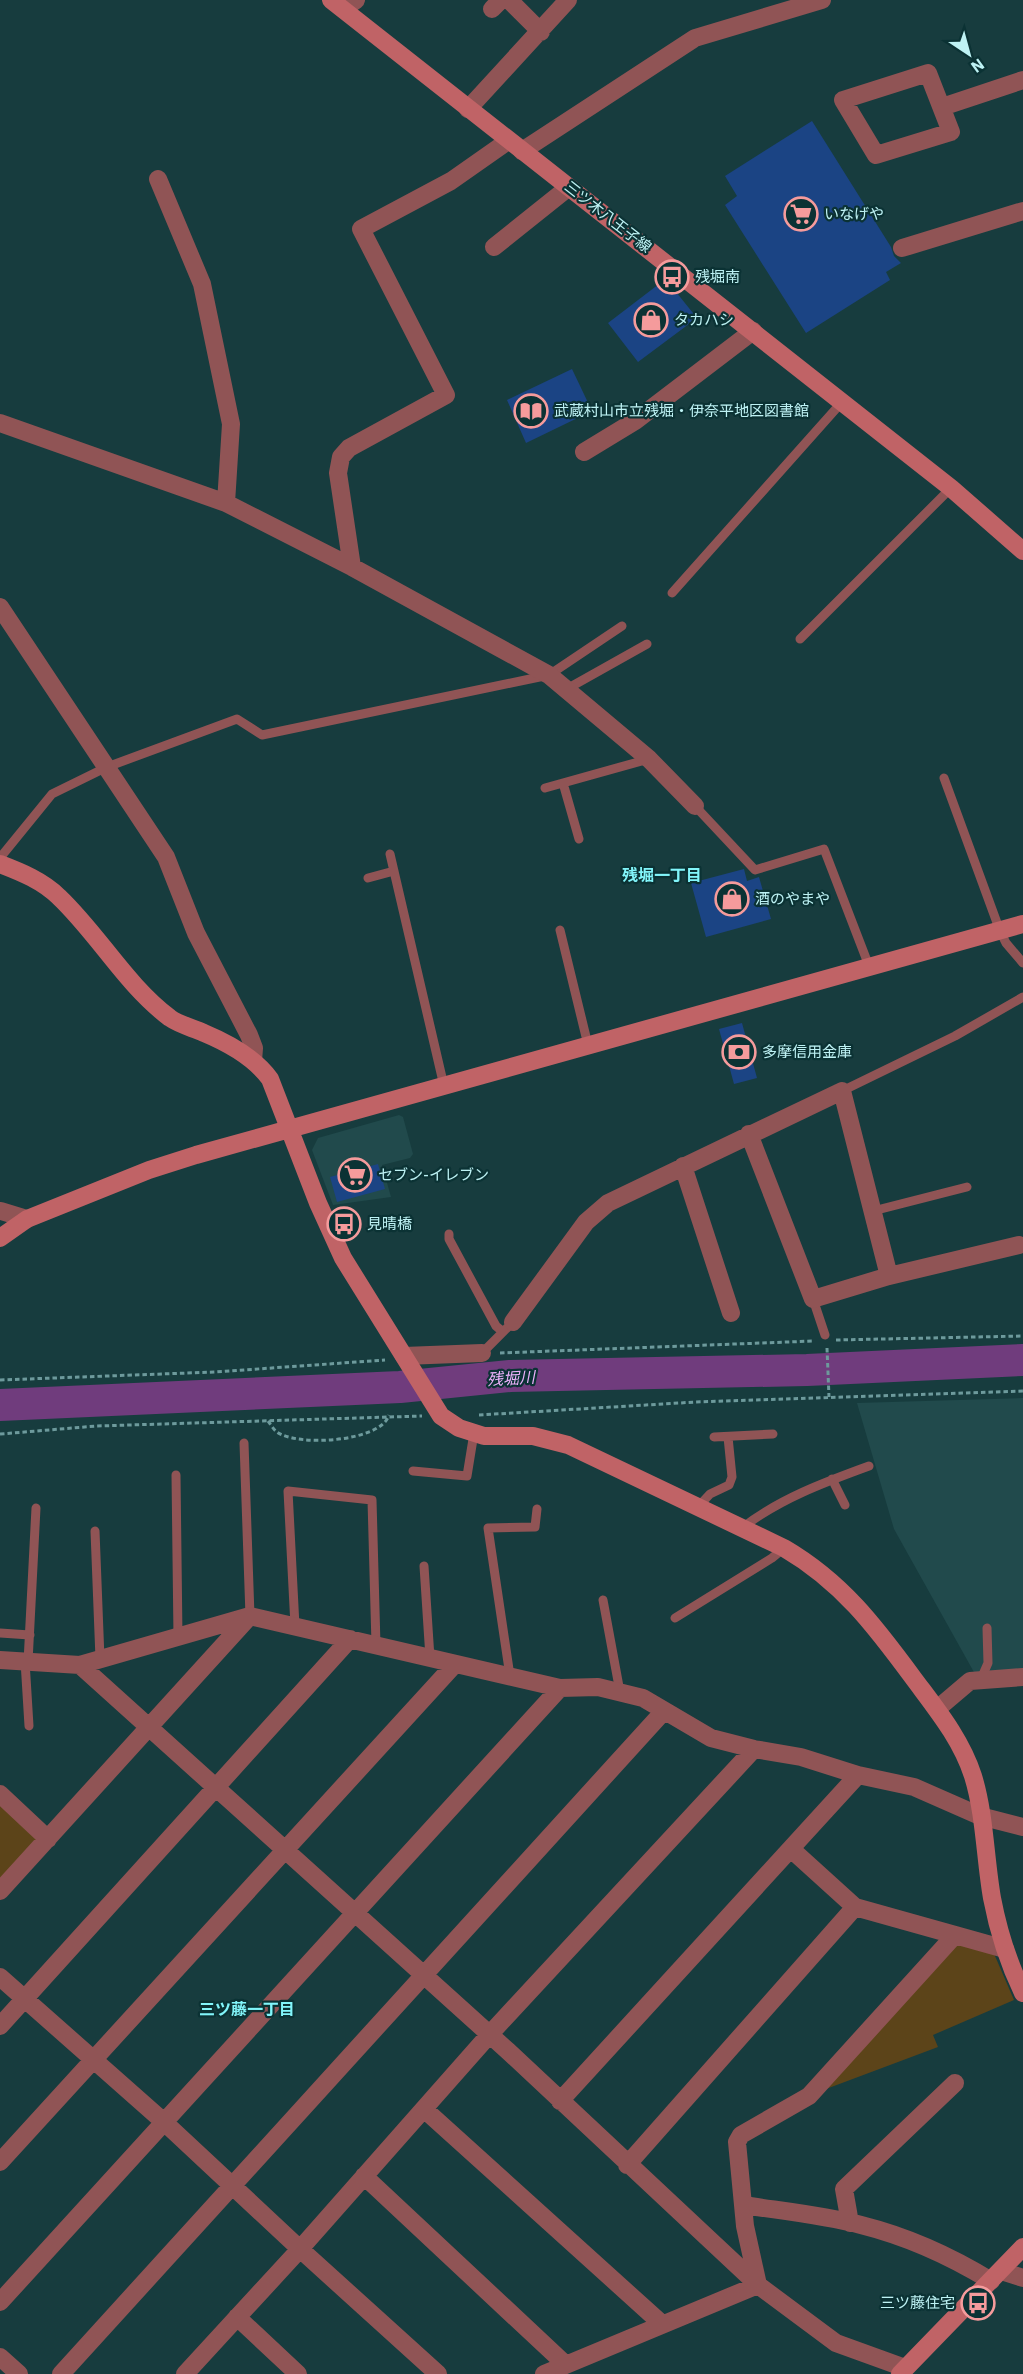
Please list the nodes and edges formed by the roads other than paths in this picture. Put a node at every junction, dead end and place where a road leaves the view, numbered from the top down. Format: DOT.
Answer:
graph roads {
  1 [pos="509,0"];
  2 [pos="568,0"];
  3 [pos="822,0"];
  4 [pos="343,3"];
  5 [pos="799,4"];
  6 [pos="541,32"];
  7 [pos="1023,80"];
  8 [pos="942,107"];
  9 [pos="468,109"];
  10 [pos="515,146"];
  11 [pos="158,179"];
  12 [pos="569,187"];
  13 [pos="1023,211"];
  14 [pos="494,247"];
  15 [pos="902,248"];
  16 [pos="753,332"];
  17 [pos="842,402"];
  18 [pos="0,423"];
  19 [pos="584,453"];
  20 [pos="951,488"];
  21 [pos="226,503"];
  22 [pos="1023,551"];
  23 [pos="352,567"];
  24 [pos="672,593"];
  25 [pos="0,608"];
  26 [pos="622,626"];
  27 [pos="800,639"];
  28 [pos="647,644"];
  29 [pos="549,675"];
  30 [pos="565,690"];
  31 [pos="649,759"];
  32 [pos="107,767"];
  33 [pos="944,778"];
  34 [pos="563,783"];
  35 [pos="545,788"];
  36 [pos="695,806"];
  37 [pos="579,839"];
  38 [pos="390,854"];
  39 [pos="0,858"];
  40 [pos="0,864"];
  41 [pos="394,871"];
  42 [pos="368,878"];
  43 [pos="1023,924"];
  44 [pos="560,930"];
  45 [pos="1000,931"];
  46 [pos="1023,963"];
  47 [pos="869,966"];
  48 [pos="1023,998"];
  49 [pos="588,1045"];
  50 [pos="253,1061"];
  51 [pos="444,1086"];
  52 [pos="842,1091"];
  53 [pos="290,1128"];
  54 [pos="749,1134"];
  55 [pos="683,1166"];
  56 [pos="967,1187"];
  57 [pos="873,1211"];
  58 [pos="1,1212"];
  59 [pos="27,1220"];
  60 [pos="449,1234"];
  61 [pos="0,1238"];
  62 [pos="1019,1245"];
  63 [pos="889,1276"];
  64 [pos="813,1299"];
  65 [pos="731,1313"];
  66 [pos="508,1327"];
  67 [pos="825,1338"];
  68 [pos="482,1353"];
  69 [pos="406,1358"];
  70 [pos="472,1424"];
  71 [pos="773,1434"];
  72 [pos="714,1437"];
  73 [pos="728,1437"];
  74 [pos="244,1443"];
  75 [pos="869,1466"];
  76 [pos="413,1471"];
  77 [pos="176,1475"];
  78 [pos="832,1479"];
  79 [pos="845,1504"];
  80 [pos="698,1507"];
  81 [pos="36,1508"];
  82 [pos="537,1509"];
  83 [pos="742,1528"];
  84 [pos="95,1531"];
  85 [pos="784,1548"];
  86 [pos="424,1566"];
  87 [pos="603,1600"];
  88 [pos="250,1616"];
  89 [pos="675,1618"];
  90 [pos="294,1626"];
  91 [pos="987,1628"];
  92 [pos="0,1633"];
  93 [pos="30,1635"];
  94 [pos="178,1637"];
  95 [pos="350,1639"];
  96 [pos="376,1645"];
  97 [pos="430,1658"];
  98 [pos="100,1659"];
  99 [pos="0,1660"];
  100 [pos="27,1661"];
  101 [pos="455,1664"];
  102 [pos="80,1665"];
  103 [pos="510,1676"];
  104 [pos="1023,1677"];
  105 [pos="981,1679"];
  106 [pos="560,1688"];
  107 [pos="620,1692"];
  108 [pos="937,1709"];
  109 [pos="664,1711"];
  110 [pos="29,1726"];
  111 [pos="149,1728"];
  112 [pos="754,1749"];
  113 [pos="858,1775"];
  114 [pos="216,1788"];
  115 [pos="0,1794"];
  116 [pos="980,1816"];
  117 [pos="1023,1827"];
  118 [pos="48,1839"];
  119 [pos="791,1849"];
  120 [pos="284,1850"];
  121 [pos="0,1891"];
  122 [pos="855,1907"];
  123 [pos="354,1913"];
  124 [pos="955,1935"];
  125 [pos="1005,1949"];
  126 [pos="423,1976"];
  127 [pos="0,1977"];
  128 [pos="1023,1993"];
  129 [pos="24,1999"];
  130 [pos="0,2026"];
  131 [pos="489,2035"];
  132 [pos="93,2059"];
  133 [pos="955,2083"];
  134 [pos="560,2101"];
  135 [pos="424,2109"];
  136 [pos="164,2121"];
  137 [pos="0,2162"];
  138 [pos="627,2165"];
  139 [pos="364,2176"];
  140 [pos="233,2186"];
  141 [pos="743,2205"];
  142 [pos="850,2223"];
  143 [pos="1023,2247"];
  144 [pos="300,2249"];
  145 [pos="996,2276"];
  146 [pos="1023,2278"];
  147 [pos="758,2284"];
  148 [pos="0,2302"];
  149 [pos="237,2317"];
  150 [pos="662,2324"];
  151 [pos="0,2357"];
  152 [pos="556,2370"];
  153 [pos="908,2372"];
  154 [pos="19,2374"];
  155 [pos="61,2374"];
  156 [pos="185,2374"];
  157 [pos="298,2374"];
  158 [pos="438,2374"];
  1 -- 6 [label="street"];
  2 -- 6 [label="street"];
  3 -- 5 [label="street"];
  4 -- 9 [label="street, 三ツ木八王子線"];
  5 -- 10 [label="street"];
  6 -- 9 [label="street"];
  7 -- 8 [label="street"];
  8 -- 8 [label="street"];
  9 -- 10 [label="street, 三ツ木八王子線"];
  10 -- 12 [label="street, 三ツ木八王子線"];
  10 -- 23 [label="street"];
  11 -- 21 [label="street"];
  12 -- 14 [label="street"];
  12 -- 16 [label="street, 三ツ木八王子線"];
  13 -- 15 [label="street"];
  16 -- 17 [label="street, 三ツ木八王子線"];
  16 -- 19 [label="street"];
  17 -- 20 [label="street, 三ツ木八王子線"];
  17 -- 24 [label="lane"];
  18 -- 21 [label="street"];
  20 -- 22 [label="street, 三ツ木八王子線"];
  20 -- 27 [label="lane"];
  21 -- 23 [label="street"];
  23 -- 29 [label="street"];
  25 -- 32 [label="street"];
  26 -- 29 [label="lane"];
  28 -- 30 [label="lane"];
  29 -- 30 [label="street"];
  29 -- 32 [label="lane"];
  30 -- 31 [label="street"];
  31 -- 34 [label="lane"];
  31 -- 36 [label="street"];
  32 -- 39 [label="lane"];
  32 -- 50 [label="street"];
  33 -- 45 [label="lane"];
  34 -- 35 [label="lane"];
  34 -- 37 [label="lane"];
  36 -- 47 [label="lane"];
  38 -- 41 [label="lane"];
  40 -- 50 [label="street"];
  41 -- 42 [label="lane"];
  41 -- 51 [label="lane"];
  43 -- 45 [label="street"];
  44 -- 49 [label="lane"];
  45 -- 46 [label="lane"];
  45 -- 47 [label="street"];
  47 -- 49 [label="street"];
  48 -- 52 [label="lane"];
  49 -- 51 [label="street"];
  50 -- 53 [label="street"];
  51 -- 53 [label="street"];
  52 -- 54 [label="street"];
  52 -- 57 [label="street"];
  53 -- 59 [label="street"];
  53 -- 69 [label="street"];
  54 -- 55 [label="street"];
  54 -- 64 [label="street"];
  55 -- 65 [label="street"];
  55 -- 66 [label="street"];
  56 -- 57 [label="lane"];
  57 -- 63 [label="street"];
  58 -- 59 [label="street"];
  59 -- 61 [label="street"];
  60 -- 66 [label="lane"];
  62 -- 63 [label="street"];
  63 -- 64 [label="street"];
  64 -- 67 [label="lane"];
  66 -- 68 [label="lane"];
  68 -- 69 [label="street"];
  69 -- 70 [label="street"];
  70 -- 76 [label="lane"];
  70 -- 80 [label="street"];
  71 -- 73 [label="lane"];
  72 -- 73 [label="lane"];
  73 -- 80 [label="lane"];
  74 -- 88 [label="lane"];
  75 -- 78 [label="lane"];
  77 -- 94 [label="lane"];
  78 -- 79 [label="lane"];
  78 -- 83 [label="lane"];
  80 -- 83 [label="street"];
  81 -- 93 [label="lane"];
  82 -- 103 [label="lane"];
  83 -- 85 [label="street"];
  84 -- 98 [label="lane"];
  85 -- 89 [label="lane"];
  85 -- 108 [label="street"];
  86 -- 97 [label="lane"];
  87 -- 107 [label="lane"];
  88 -- 90 [label="street"];
  88 -- 94 [label="street"];
  88 -- 111 [label="street"];
  90 -- 95 [label="street"];
  90 -- 96 [label="lane"];
  91 -- 105 [label="lane"];
  92 -- 93 [label="lane"];
  93 -- 100 [label="lane"];
  94 -- 98 [label="street"];
  95 -- 96 [label="street"];
  95 -- 114 [label="street"];
  96 -- 97 [label="street"];
  97 -- 101 [label="street"];
  98 -- 102 [label="street"];
  99 -- 100 [label="street"];
  100 -- 102 [label="street"];
  100 -- 110 [label="lane"];
  101 -- 103 [label="street"];
  101 -- 120 [label="street"];
  102 -- 111 [label="street"];
  103 -- 106 [label="street"];
  104 -- 105 [label="street"];
  105 -- 108 [label="street"];
  106 -- 107 [label="street"];
  106 -- 123 [label="street"];
  107 -- 109 [label="street"];
  108 -- 116 [label="street"];
  109 -- 112 [label="street"];
  109 -- 126 [label="street"];
  111 -- 114 [label="street"];
  111 -- 118 [label="street"];
  112 -- 113 [label="street"];
  112 -- 131 [label="street"];
  113 -- 116 [label="street"];
  113 -- 119 [label="street"];
  114 -- 120 [label="street"];
  114 -- 129 [label="street"];
  115 -- 118 [label="street"];
  116 -- 117 [label="street"];
  116 -- 125 [label="street"];
  118 -- 121 [label="street"];
  119 -- 122 [label="street"];
  119 -- 134 [label="street"];
  120 -- 123 [label="street"];
  120 -- 132 [label="street"];
  122 -- 124 [label="street"];
  122 -- 138 [label="street"];
  123 -- 126 [label="street"];
  123 -- 136 [label="street"];
  124 -- 125 [label="street"];
  124 -- 141 [label="street"];
  125 -- 128 [label="street"];
  126 -- 131 [label="street"];
  126 -- 140 [label="street"];
  127 -- 129 [label="street"];
  129 -- 130 [label="street"];
  129 -- 132 [label="street"];
  131 -- 134 [label="street"];
  131 -- 135 [label="street"];
  132 -- 136 [label="street"];
  132 -- 137 [label="street"];
  133 -- 142 [label="street"];
  134 -- 138 [label="street"];
  135 -- 139 [label="street"];
  135 -- 150 [label="street"];
  136 -- 140 [label="street"];
  136 -- 148 [label="street"];
  138 -- 147 [label="street"];
  139 -- 144 [label="street"];
  139 -- 152 [label="street"];
  140 -- 144 [label="street"];
  140 -- 155 [label="street"];
  141 -- 142 [label="street"];
  141 -- 147 [label="street"];
  142 -- 145 [label="street"];
  143 -- 145 [label="street"];
  144 -- 149 [label="street"];
  144 -- 158 [label="street"];
  145 -- 146 [label="street"];
  145 -- 153 [label="street"];
  147 -- 150 [label="street"];
  147 -- 153 [label="street"];
  149 -- 156 [label="street"];
  149 -- 157 [label="street"];
  150 -- 152 [label="street"];
  151 -- 154 [label="street"];
}
